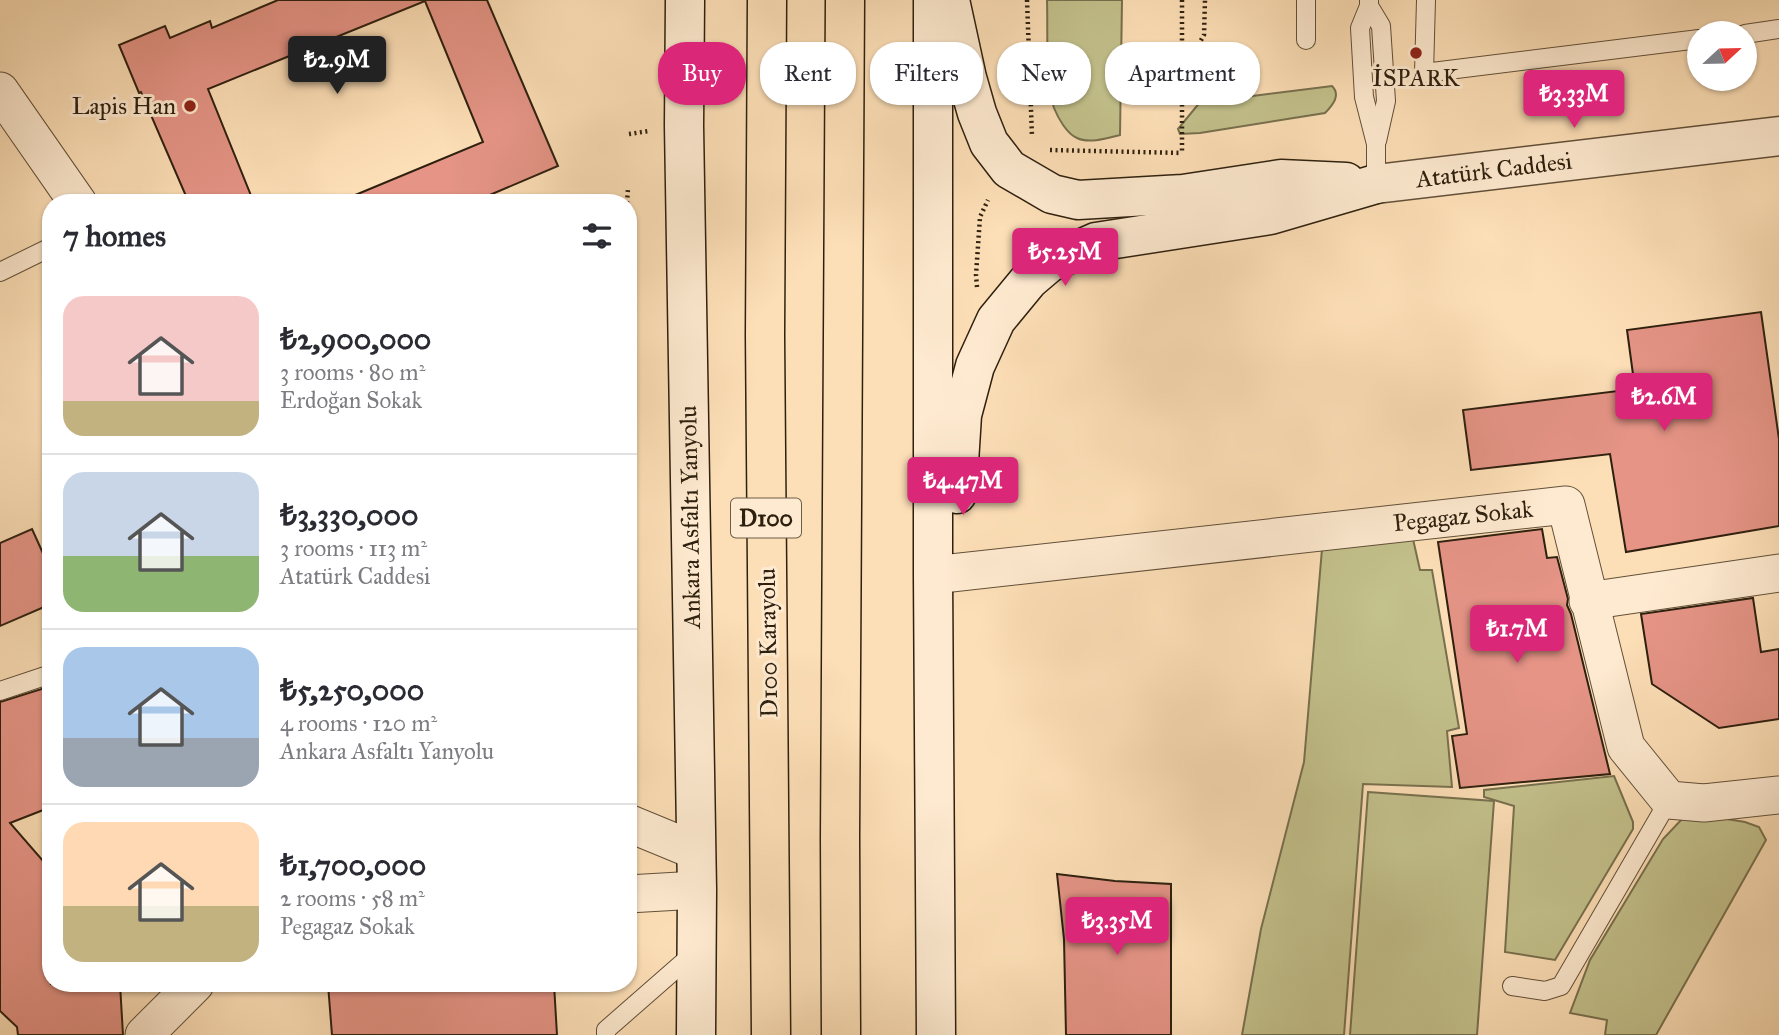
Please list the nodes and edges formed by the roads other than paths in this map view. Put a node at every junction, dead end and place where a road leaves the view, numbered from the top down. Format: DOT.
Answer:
graph roads {
  1 [pos="685,0"];
  2 [pos="767,0"];
  3 [pos="845,0"];
  4 [pos="933,0"];
  5 [pos="950,0"];
  6 [pos="1306,0"];
  7 [pos="1426,0"];
  8 [pos="1369,3"];
  9 [pos="1779,29"];
  10 [pos="1757,32"];
  11 [pos="1306,40"];
  12 [pos="1687,40"];
  13 [pos="0,91"];
  14 [pos="1779,136"];
  15 [pos="1376,184"];
  16 [pos="72,194"];
  17 [pos="42,251"];
  18 [pos="0,272"];
  19 [pos="1779,573"];
  20 [pos="933,575"];
  21 [pos="1588,601"];
  22 [pos="42,677"];
  23 [pos="0,691"];
  24 [pos="1779,795"];
  25 [pos="1669,800"];
  26 [pos="637,827"];
  27 [pos="696,851"];
  28 [pos="696,890"];
  29 [pos="637,893"];
  30 [pos="696,951"];
  31 [pos="1512,986"];
  32 [pos="187,992"];
  33 [pos="144,1035"];
  34 [pos="606,1035"];
  35 [pos="696,1035"];
  36 [pos="771,1035"];
  37 [pos="841,1035"];
  38 [pos="936,1035"];
  1 -- 27 [label="main road, Ankara Asfaltı Yanyolu"];
  2 -- 36 [label="highway, D100 Karayolu / D100"];
  3 -- 37 [label="highway"];
  4 -- 20 [label="main road"];
  5 -- 15 [label="main road"];
  6 -- 11 [label="lane"];
  7 -- 12 [label="lane"];
  8 -- 15 [label="lane"];
  9 -- 10 [label="lane"];
  13 -- 16 [label="street"];
  14 -- 15 [label="main road, Atatürk Caddesi"];
  15 -- 20 [label="main road"];
  17 -- 18 [label="lane"];
  19 -- 21 [label="street"];
  20 -- 21 [label="street, Pegagaz Sokak"];
  20 -- 38 [label="main road"];
  21 -- 25 [label="street, Pegagaz Sokak"];
  22 -- 23 [label="lane"];
  24 -- 25 [label="street"];
  25 -- 31 [label="lane"];
  26 -- 27 [label="street"];
  27 -- 28 [label="main road, Ankara Asfaltı Yanyolu"];
  28 -- 29 [label="street"];
  28 -- 30 [label="main road, Ankara Asfaltı Yanyolu"];
  30 -- 34 [label="lane"];
  30 -- 35 [label="main road, Ankara Asfaltı Yanyolu"];
  32 -- 33 [label="street"];
}
